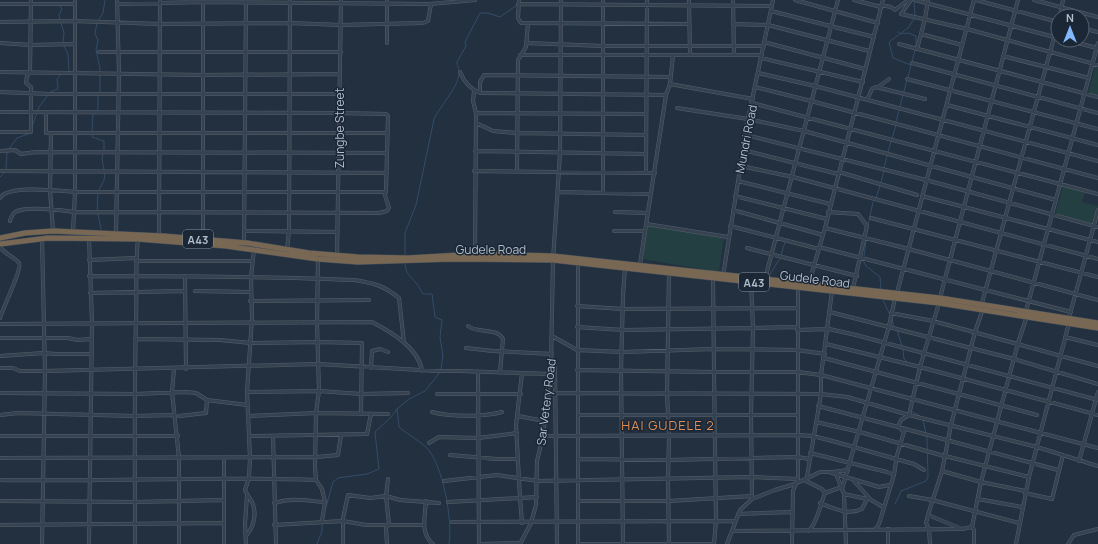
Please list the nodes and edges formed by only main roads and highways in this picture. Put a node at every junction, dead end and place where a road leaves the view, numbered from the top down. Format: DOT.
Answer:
graph roads {
  1 [pos="0,238"];
  2 [pos="0,244"];
  3 [pos="553,258"];
  4 [pos="396,260"];
  5 [pos="408,260"];
  6 [pos="723,276"];
  7 [pos="833,288"];
  8 [pos="896,296"];
  9 [pos="1069,321"];
  10 [pos="1098,323"];
  11 [pos="1098,328"];
  1 -- 4 [label="highway, A43"];
  2 -- 4 [label="highway, A43"];
  3 -- 5 [label="highway, Gudele Road / A43"];
  3 -- 5 [label="highway, Gudele Road / A43"];
  3 -- 6 [label="highway, Gudele Road / A43"];
  3 -- 6 [label="highway, Gudele Road / A43"];
  4 -- 5 [label="highway, A43"];
  6 -- 7 [label="highway, Gudele Road / A43"];
  6 -- 7 [label="highway, Gudele Road / A43"];
  7 -- 8 [label="highway, Gudele Road / A43"];
  7 -- 8 [label="highway, Gudele Road / A43"];
  8 -- 9 [label="highway, Gudele Road / A43"];
  9 -- 10 [label="highway, Gudele Road / A43"];
  9 -- 11 [label="highway, Gudele Road / A43"];
}
